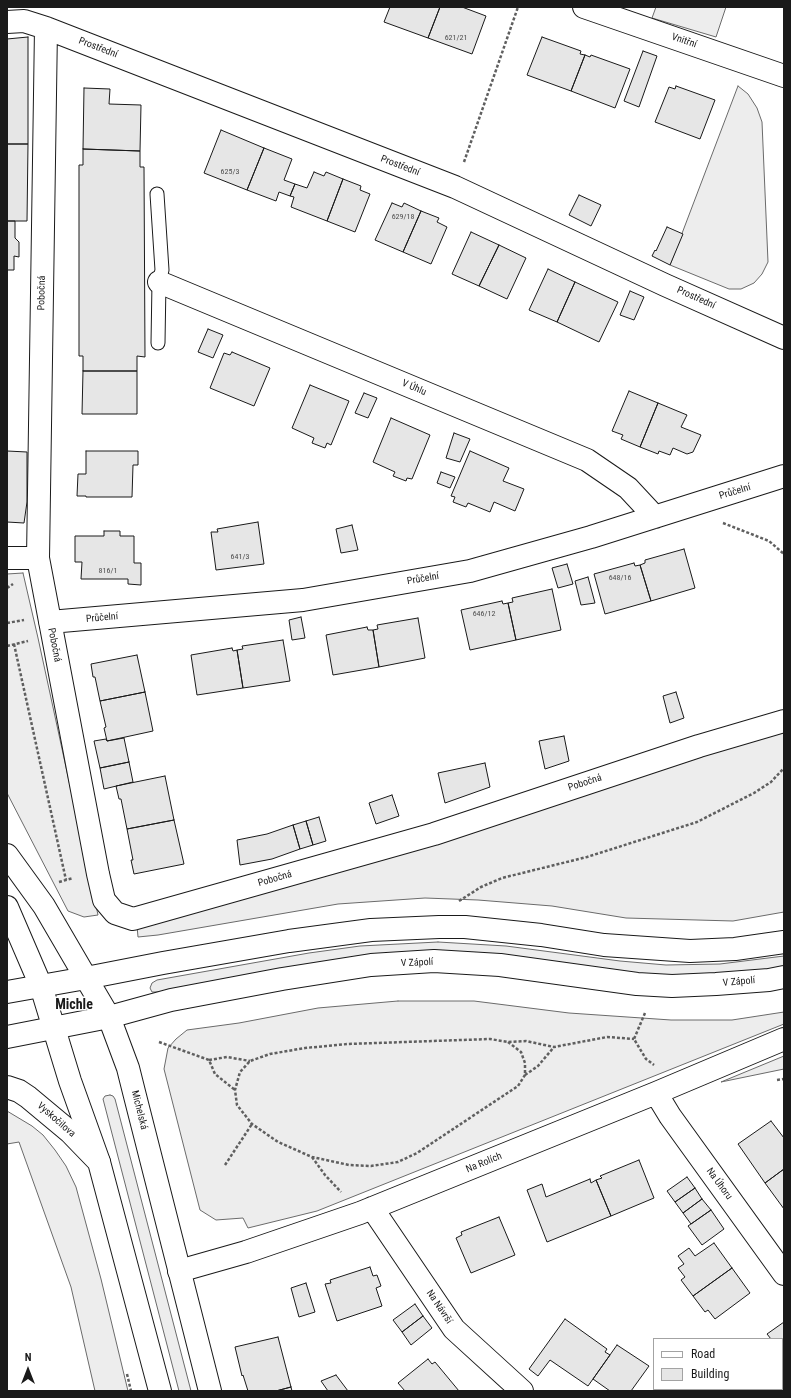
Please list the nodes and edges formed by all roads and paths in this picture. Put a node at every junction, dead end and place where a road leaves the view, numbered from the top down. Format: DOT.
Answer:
graph roads {
  1 [pos="518,7"];
  2 [pos="584,7"];
  3 [pos="7,22"];
  4 [pos="46,28"];
  5 [pos="784,76"];
  6 [pos="455,188"];
  7 [pos="157,194"];
  8 [pos="159,282"];
  9 [pos="784,338"];
  10 [pos="158,343"];
  11 [pos="784,476"];
  12 [pos="655,517"];
  13 [pos="722,522"];
  14 [pos="784,554"];
  15 [pos="7,558"];
  16 [pos="38,558"];
  17 [pos="50,622"];
  18 [pos="32,639"];
  19 [pos="14,644"];
  20 [pos="7,646"];
  21 [pos="784,722"];
  22 [pos="784,768"];
  23 [pos="7,855"];
  24 [pos="66,880"];
  25 [pos="458,901"];
  26 [pos="7,906"];
  27 [pos="784,942"];
  28 [pos="784,977"];
  29 [pos="86,978"];
  30 [pos="41,986"];
  31 [pos="7,992"];
  32 [pos="645,1013"];
  33 [pos="109,1017"];
  34 [pos="55,1028"];
  35 [pos="7,1037"];
  36 [pos="634,1039"];
  37 [pos="784,1039"];
  38 [pos="159,1042"];
  39 [pos="508,1042"];
  40 [pos="554,1047"];
  41 [pos="209,1060"];
  42 [pos="250,1061"];
  43 [pos="525,1075"];
  44 [pos="784,1079"];
  45 [pos="777,1080"];
  46 [pos="7,1086"];
  47 [pos="235,1090"];
  48 [pos="664,1090"];
  49 [pos="252,1124"];
  50 [pos="312,1157"];
  51 [pos="99,1162"];
  52 [pos="225,1165"];
  53 [pos="366,1211"];
  54 [pos="179,1271"];
  55 [pos="784,1274"];
  56 [pos="125,1368"];
  57 [pos="131,1391"];
  58 [pos="160,1391"];
  59 [pos="210,1391"];
  60 [pos="522,1391"];
  1 -- 6 [label="path"];
  2 -- 5 [label="street, Vnitřní"];
  3 -- 4 [label="street, Prostřední"];
  4 -- 6 [label="street, Prostřední"];
  4 -- 16 [label="street, Pobočná"];
  6 -- 9 [label="street, Prostřední"];
  7 -- 8 [label="lane"];
  8 -- 10 [label="lane"];
  8 -- 12 [label="street, V Úhlu"];
  11 -- 12 [label="street, Průčelní"];
  12 -- 17 [label="street, Průčelní"];
  13 -- 14 [label="path"];
  15 -- 16 [label="street"];
  16 -- 17 [label="street, Pobočná"];
  17 -- 21 [label="street, Pobočná"];
  18 -- 19 [label="path"];
  19 -- 20 [label="path"];
  19 -- 24 [label="path"];
  22 -- 25 [label="path"];
  23 -- 29 [label="street, Michelská"];
  26 -- 30 [label="street"];
  27 -- 29 [label="street"];
  28 -- 33 [label="street, V Zápolí"];
  29 -- 30 [label="street"];
  29 -- 33 [label="street, Michelská"];
  30 -- 31 [label="street"];
  30 -- 34 [label="street"];
  32 -- 36 [label="path"];
  33 -- 34 [label="street, V Zápolí"];
  33 -- 54 [label="street, Michelská"];
  34 -- 35 [label="street"];
  34 -- 51 [label="street"];
  36 -- 40 [label="path"];
  36 -- 48 [label="path"];
  37 -- 48 [label="street, Na Rolích"];
  38 -- 41 [label="path"];
  39 -- 40 [label="path"];
  39 -- 42 [label="path"];
  39 -- 43 [label="path"];
  40 -- 43 [label="path"];
  41 -- 42 [label="path"];
  41 -- 47 [label="path"];
  42 -- 47 [label="path"];
  43 -- 50 [label="path"];
  44 -- 45 [label="path"];
  46 -- 51 [label="street, Vyskočilova"];
  47 -- 49 [label="path"];
  48 -- 53 [label="street, Na Rolích"];
  48 -- 55 [label="street, Na Úhoru"];
  49 -- 50 [label="path"];
  49 -- 52 [label="path"];
  50 -- 53 [label="path"];
  51 -- 58 [label="street"];
  53 -- 54 [label="street, Na Rolích"];
  53 -- 60 [label="street, Na Návrší"];
  54 -- 59 [label="street, Michelská"];
  56 -- 57 [label="path"];
}
